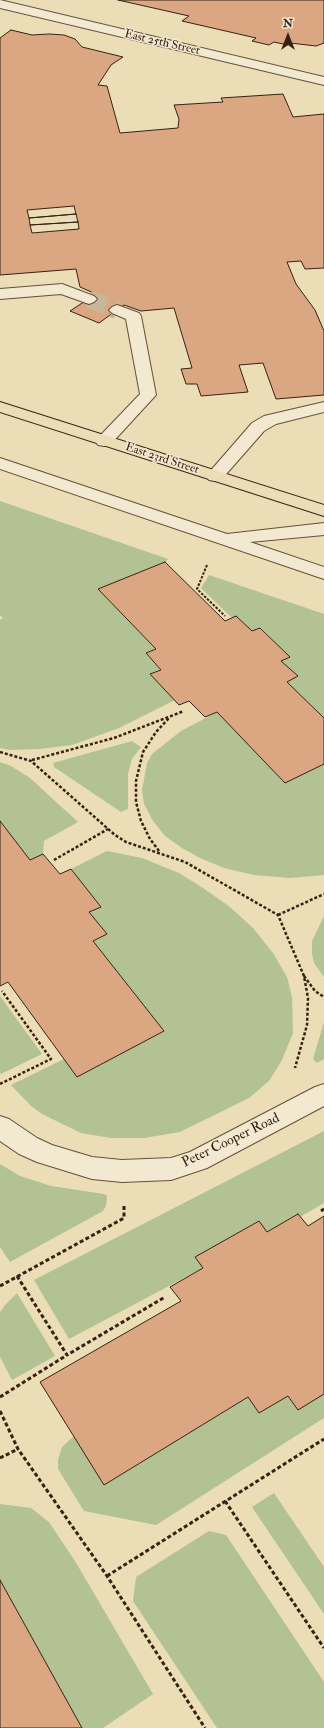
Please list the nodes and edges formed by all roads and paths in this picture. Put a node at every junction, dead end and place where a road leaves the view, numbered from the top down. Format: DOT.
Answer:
graph roads {
  1 [pos="0,4"];
  2 [pos="324,81"];
  3 [pos="0,294"];
  4 [pos="89,299"];
  5 [pos="117,310"];
  6 [pos="0,407"];
  7 [pos="324,407"];
  8 [pos="104,441"];
  9 [pos="0,463"];
  10 [pos="215,476"];
  11 [pos="324,511"];
  12 [pos="324,529"];
  13 [pos="227,539"];
  14 [pos="208,561"];
  15 [pos="324,573"];
  16 [pos="225,616"];
  17 [pos="184,711"];
  18 [pos="170,717"];
  19 [pos="0,752"];
  20 [pos="31,761"];
  21 [pos="108,829"];
  22 [pos="159,852"];
  23 [pos="54,860"];
  24 [pos="324,894"];
  25 [pos="278,915"];
  26 [pos="304,976"];
  27 [pos="2,991"];
  28 [pos="324,997"];
  29 [pos="295,1071"];
  30 [pos="0,1084"];
  31 [pos="324,1094"];
  32 [pos="0,1127"];
  33 [pos="124,1218"];
  34 [pos="17,1276"];
  35 [pos="0,1286"];
  36 [pos="165,1297"];
  37 [pos="67,1354"];
  38 [pos="0,1397"];
  39 [pos="0,1411"];
  40 [pos="324,1438"];
  41 [pos="18,1449"];
  42 [pos="0,1458"];
  43 [pos="225,1501"];
  44 [pos="107,1576"];
  45 [pos="324,1648"];
  46 [pos="205,1728"];
  1 -- 2 [label="street, East 25th Street"];
  3 -- 4 [label="street"];
  5 -- 8 [label="street"];
  6 -- 8 [label="main road, East 23rd Street"];
  7 -- 10 [label="street"];
  8 -- 10 [label="main road, East 23rd Street"];
  9 -- 13 [label="street"];
  10 -- 11 [label="main road, East 23rd Street"];
  12 -- 13 [label="street"];
  13 -- 15 [label="street"];
  14 -- 16 [label="path"];
  17 -- 18 [label="path"];
  18 -- 20 [label="path"];
  18 -- 22 [label="path"];
  19 -- 20 [label="path"];
  20 -- 21 [label="path"];
  21 -- 22 [label="path"];
  21 -- 23 [label="path"];
  22 -- 25 [label="path"];
  24 -- 25 [label="path"];
  25 -- 26 [label="path"];
  26 -- 28 [label="path"];
  26 -- 29 [label="path"];
  27 -- 30 [label="path"];
  31 -- 32 [label="street, Peter Cooper Road"];
  33 -- 34 [label="path"];
  34 -- 35 [label="path"];
  34 -- 37 [label="path"];
  36 -- 37 [label="path"];
  37 -- 38 [label="path"];
  39 -- 41 [label="path"];
  40 -- 43 [label="path"];
  41 -- 42 [label="path"];
  41 -- 44 [label="path"];
  43 -- 44 [label="path"];
  43 -- 45 [label="path"];
  44 -- 46 [label="path"];
}
